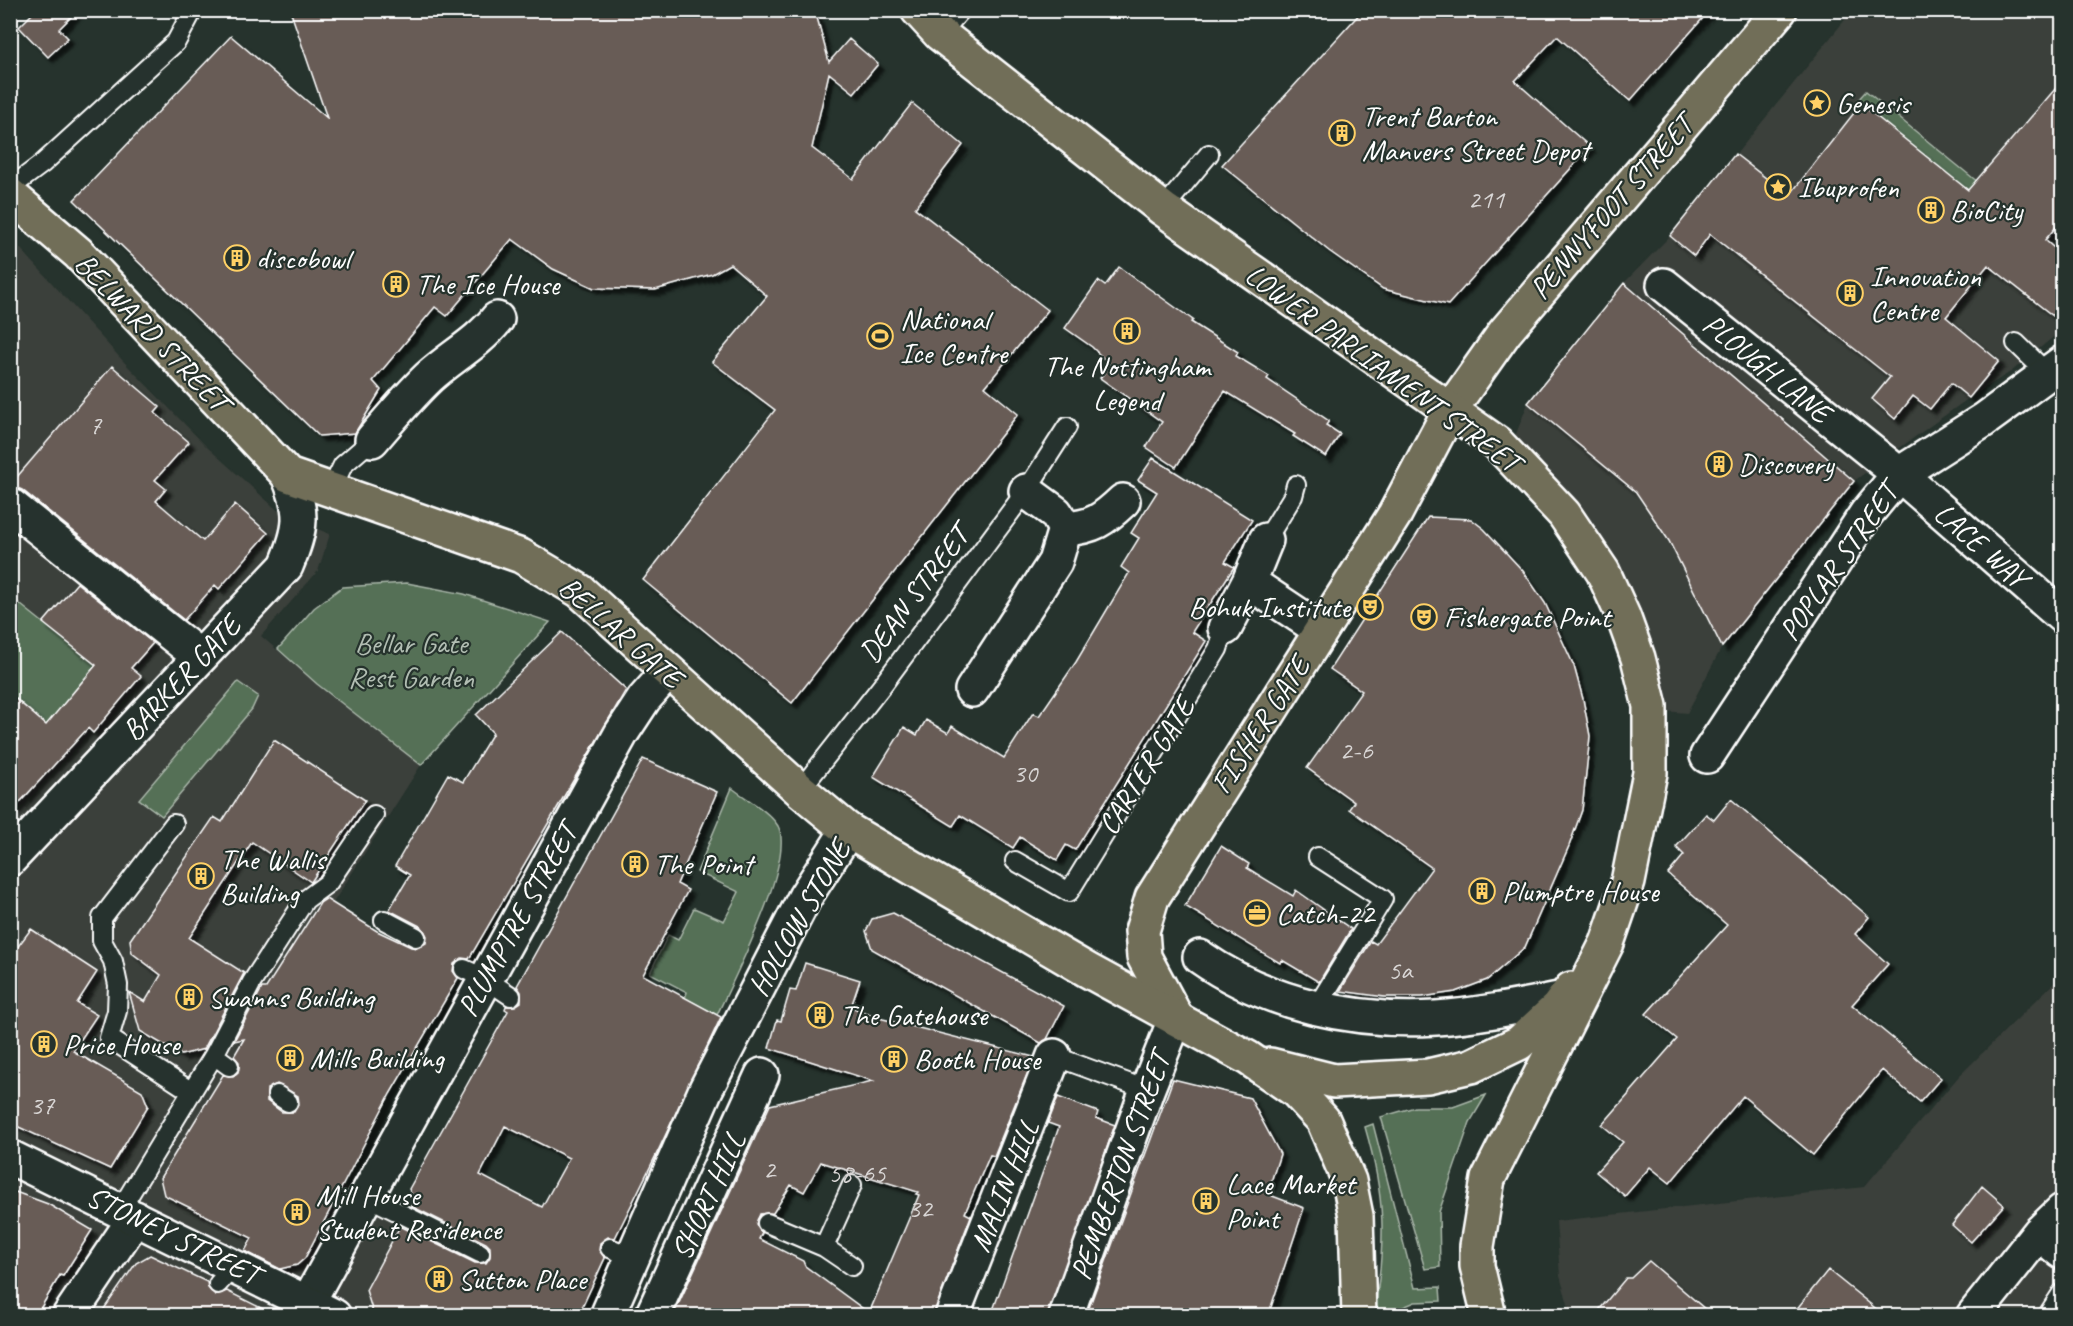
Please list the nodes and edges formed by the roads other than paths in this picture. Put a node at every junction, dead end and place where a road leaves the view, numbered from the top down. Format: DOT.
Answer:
graph roads {
  1 [pos="193,10"];
  2 [pos="918,10"];
  3 [pos="1780,10"];
  4 [pos="951,22"];
  5 [pos="1209,154"];
  6 [pos="10,188"];
  7 [pos="10,195"];
  8 [pos="1163,209"];
  9 [pos="1664,285"];
  10 [pos="497,319"];
  11 [pos="2016,343"];
  12 [pos="2055,368"];
  13 [pos="1450,410"];
  14 [pos="1067,428"];
  15 [pos="372,440"];
  16 [pos="1899,474"];
  17 [pos="288,475"];
  18 [pos="1296,485"];
  19 [pos="330,492"];
  20 [pos="1026,492"];
  21 [pos="1123,501"];
  22 [pos="10,505"];
  23 [pos="1065,529"];
  24 [pos="1266,540"];
  25 [pos="1250,582"];
  26 [pos="2062,616"];
  27 [pos="1225,628"];
  28 [pos="1321,630"];
  29 [pos="199,656"];
  30 [pos="668,672"];
  31 [pos="972,690"];
  32 [pos="1707,756"];
  33 [pos="800,790"];
  34 [pos="374,815"];
  35 [pos="174,824"];
  36 [pos="848,830"];
  37 [pos="1318,857"];
  38 [pos="10,858"];
  39 [pos="1015,861"];
  40 [pos="384,920"];
  41 [pos="416,937"];
  42 [pos="1607,943"];
  43 [pos="1200,957"];
  44 [pos="474,973"];
  45 [pos="512,996"];
  46 [pos="1564,998"];
  47 [pos="1316,1008"];
  48 [pos="1176,1017"];
  49 [pos="1054,1056"];
  50 [pos="1248,1058"];
  51 [pos="762,1075"];
  52 [pos="1147,1090"];
  53 [pos="192,1092"];
  54 [pos="10,1157"];
  55 [pos="852,1185"];
  56 [pos="366,1196"];
  57 [pos="2062,1211"];
  58 [pos="127,1214"];
  59 [pos="767,1223"];
  60 [pos="2051,1243"];
  61 [pos="824,1247"];
  62 [pos="480,1253"];
  63 [pos="852,1266"];
  64 [pos="2062,1293"];
  65 [pos="321,1309"];
  66 [pos="69,1316"];
  67 [pos="607,1316"];
  68 [pos="652,1316"];
  69 [pos="952,1316"];
  70 [pos="1066,1316"];
  71 [pos="1359,1316"];
  72 [pos="1489,1316"];
  73 [pos="1973,1316"];
  74 [pos="2047,1316"];
  1 -- 6 [label="lane"];
  2 -- 4 [label="main road, LOWER PARLIAMENT STREET"];
  3 -- 13 [label="main road, PENNYFOOT STREET"];
  4 -- 8 [label="main road, LOWER PARLIAMENT STREET"];
  5 -- 8 [label="lane"];
  7 -- 17 [label="main road, BELWARD STREET"];
  8 -- 13 [label="main road, LOWER PARLIAMENT STREET"];
  9 -- 16 [label="street, PLOUGH LANE"];
  10 -- 15 [label="street"];
  11 -- 12 [label="lane"];
  12 -- 16 [label="street, POPLAR STREET"];
  13 -- 28 [label="main road, FISHER GATE"];
  13 -- 42 [label="main road, LOWER PARLIAMENT STREET"];
  14 -- 20 [label="lane, DEAN STREET"];
  15 -- 19 [label="lane"];
  16 -- 26 [label="street, LACE WAY"];
  16 -- 32 [label="street, POPLAR STREET"];
  17 -- 19 [label="main road, BELLAR GATE"];
  17 -- 29 [label="street, BARKER GATE"];
  18 -- 24 [label="lane, CARTER GATE"];
  19 -- 30 [label="main road, BELLAR GATE"];
  20 -- 23 [label="street"];
  20 -- 33 [label="lane, DEAN STREET"];
  21 -- 23 [label="street"];
  22 -- 29 [label="street"];
  23 -- 31 [label="street"];
  24 -- 25 [label="street, CARTER GATE"];
  25 -- 27 [label="street, CARTER GATE"];
  25 -- 28 [label="street"];
  27 -- 39 [label="lane, CARTER GATE"];
  28 -- 48 [label="main road, FISHER GATE"];
  29 -- 38 [label="street, BARKER GATE"];
  30 -- 33 [label="main road, BELLAR GATE"];
  30 -- 44 [label="street, PLUMPTRE STREET"];
  33 -- 36 [label="main road, BELLAR GATE"];
  34 -- 53 [label="lane"];
  35 -- 53 [label="lane"];
  36 -- 48 [label="main road, HOLLOW STONE"];
  36 -- 67 [label="street, HOLLOW STONE"];
  37 -- 47 [label="lane"];
  40 -- 41 [label="lane"];
  42 -- 46 [label="main road"];
  42 -- 72 [label="main road, LOWER PARLIAMENT STREET"];
  43 -- 47 [label="street"];
  44 -- 45 [label="lane"];
  44 -- 56 [label="street, PLUMPTRE STREET"];
  46 -- 47 [label="street"];
  46 -- 50 [label="main road"];
  48 -- 50 [label="main road"];
  48 -- 52 [label="street, PEMBERTON STREET"];
  49 -- 52 [label="lane"];
  49 -- 69 [label="street, MALIN HILL"];
  50 -- 71 [label="main road"];
  51 -- 68 [label="street, SHORT HILL"];
  52 -- 70 [label="street, PEMBERTON STREET"];
  53 -- 58 [label="lane"];
  54 -- 58 [label="street, STONEY STREET"];
  55 -- 61 [label="lane"];
  56 -- 62 [label="lane"];
  56 -- 65 [label="street, PLUMPTRE STREET"];
  57 -- 60 [label="street"];
  58 -- 65 [label="street, STONEY STREET"];
  58 -- 66 [label="street"];
  59 -- 61 [label="lane"];
  60 -- 73 [label="street"];
  61 -- 63 [label="lane"];
  64 -- 74 [label="lane"];
}
